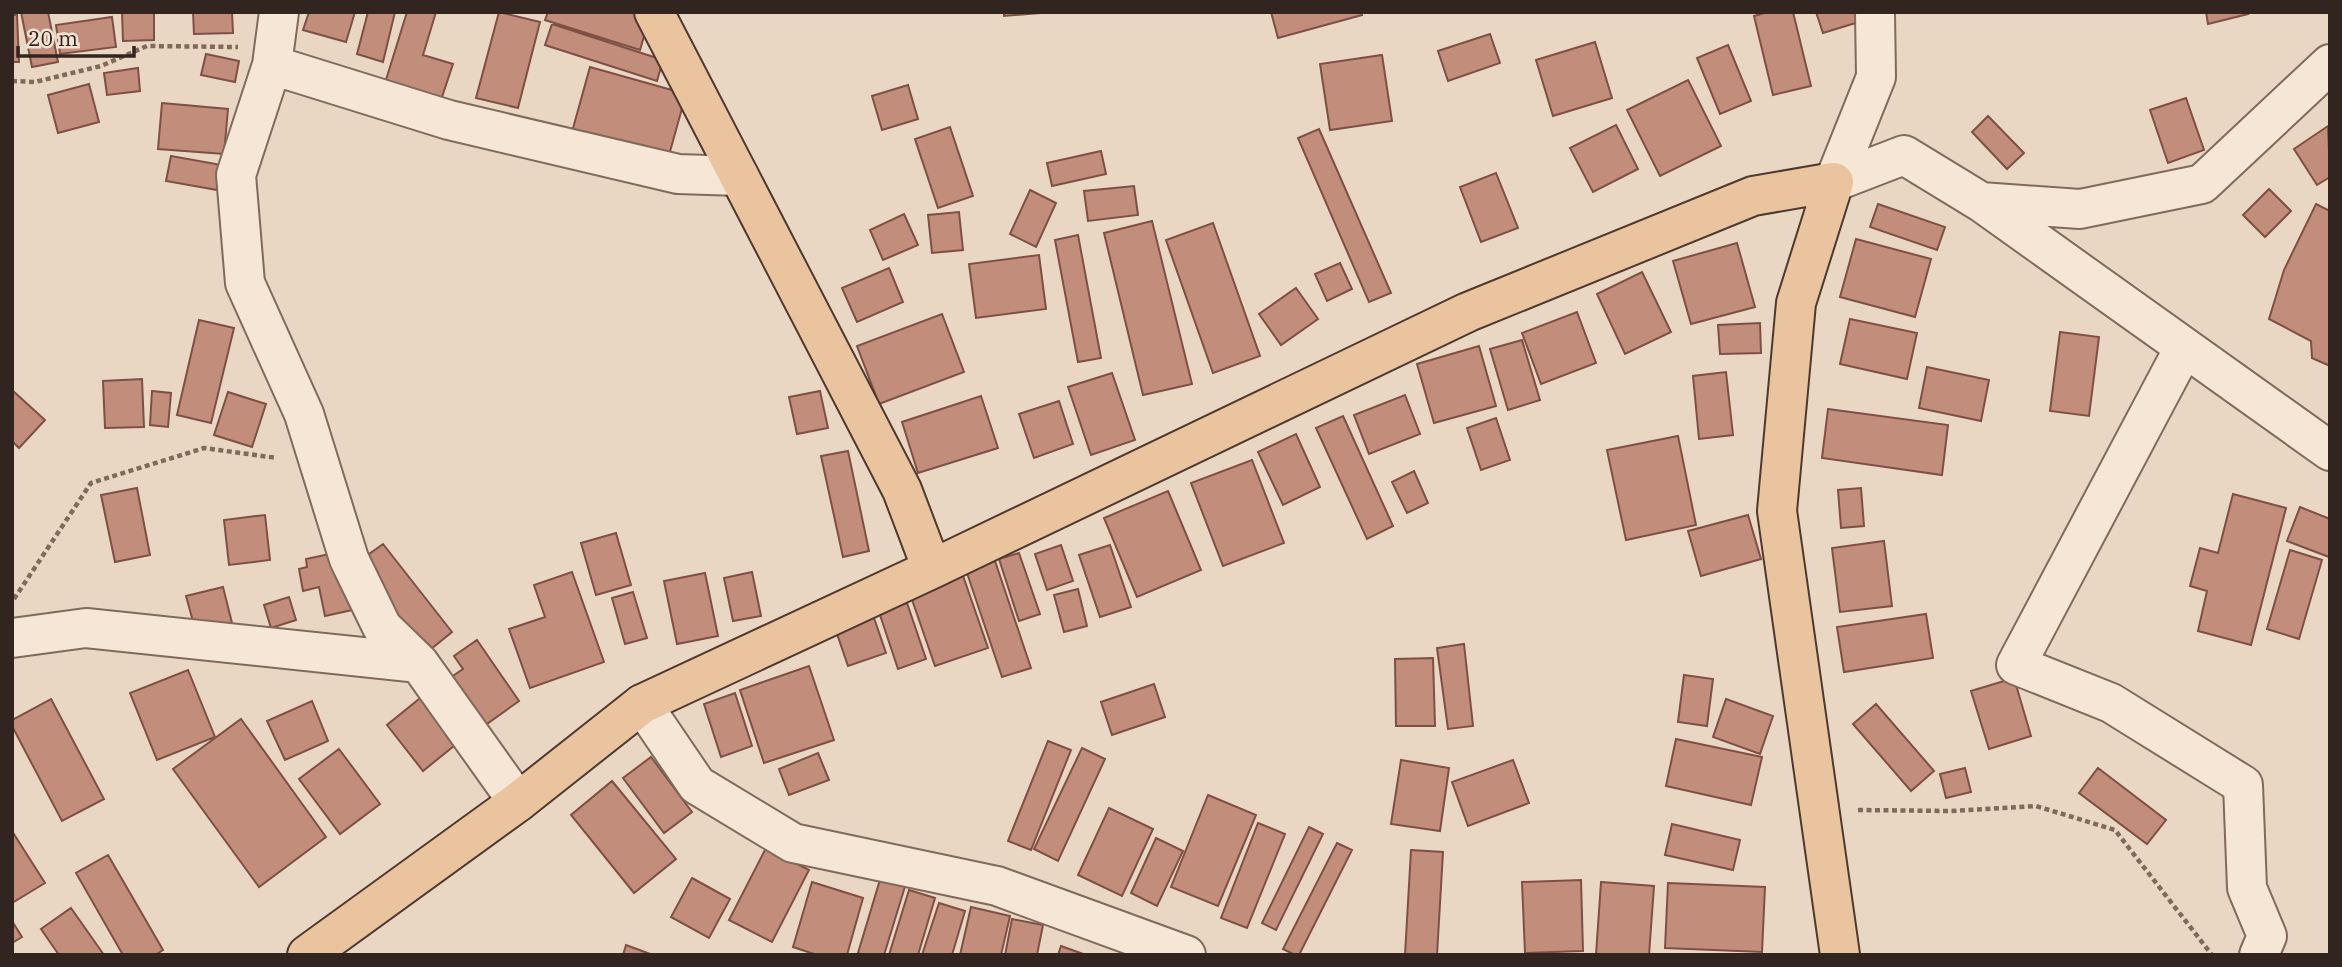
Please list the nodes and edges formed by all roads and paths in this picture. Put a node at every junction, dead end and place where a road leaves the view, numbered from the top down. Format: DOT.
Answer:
graph roads {
  1 [pos="279,12"];
  2 [pos="654,12"];
  3 [pos="1875,12"];
  4 [pos="272,65"];
  5 [pos="12,81"];
  6 [pos="2323,83"];
  7 [pos="738,176"];
  8 [pos="1833,181"];
  9 [pos="1981,202"];
  10 [pos="2184,348"];
  11 [pos="2330,451"];
  12 [pos="319,463"];
  13 [pos="932,569"];
  14 [pos="12,601"];
  15 [pos="12,638"];
  16 [pos="419,663"];
  17 [pos="642,704"];
  18 [pos="1816,800"];
  19 [pos="517,802"];
  20 [pos="307,955"];
  21 [pos="1186,955"];
  22 [pos="1840,955"];
  23 [pos="2212,955"];
  24 [pos="2259,955"];
  1 -- 4 [label="street"];
  2 -- 7 [label="main road"];
  3 -- 8 [label="street"];
  4 -- 5 [label="path"];
  4 -- 7 [label="street"];
  4 -- 12 [label="street"];
  6 -- 9 [label="street"];
  7 -- 13 [label="main road"];
  8 -- 9 [label="street"];
  8 -- 13 [label="main road"];
  8 -- 18 [label="main road"];
  9 -- 10 [label="street"];
  10 -- 11 [label="street"];
  10 -- 24 [label="street"];
  12 -- 14 [label="path"];
  12 -- 16 [label="street"];
  13 -- 17 [label="main road"];
  15 -- 16 [label="street"];
  16 -- 19 [label="street"];
  17 -- 19 [label="main road"];
  17 -- 21 [label="street"];
  18 -- 22 [label="main road"];
  18 -- 23 [label="path"];
  19 -- 20 [label="main road"];
}
